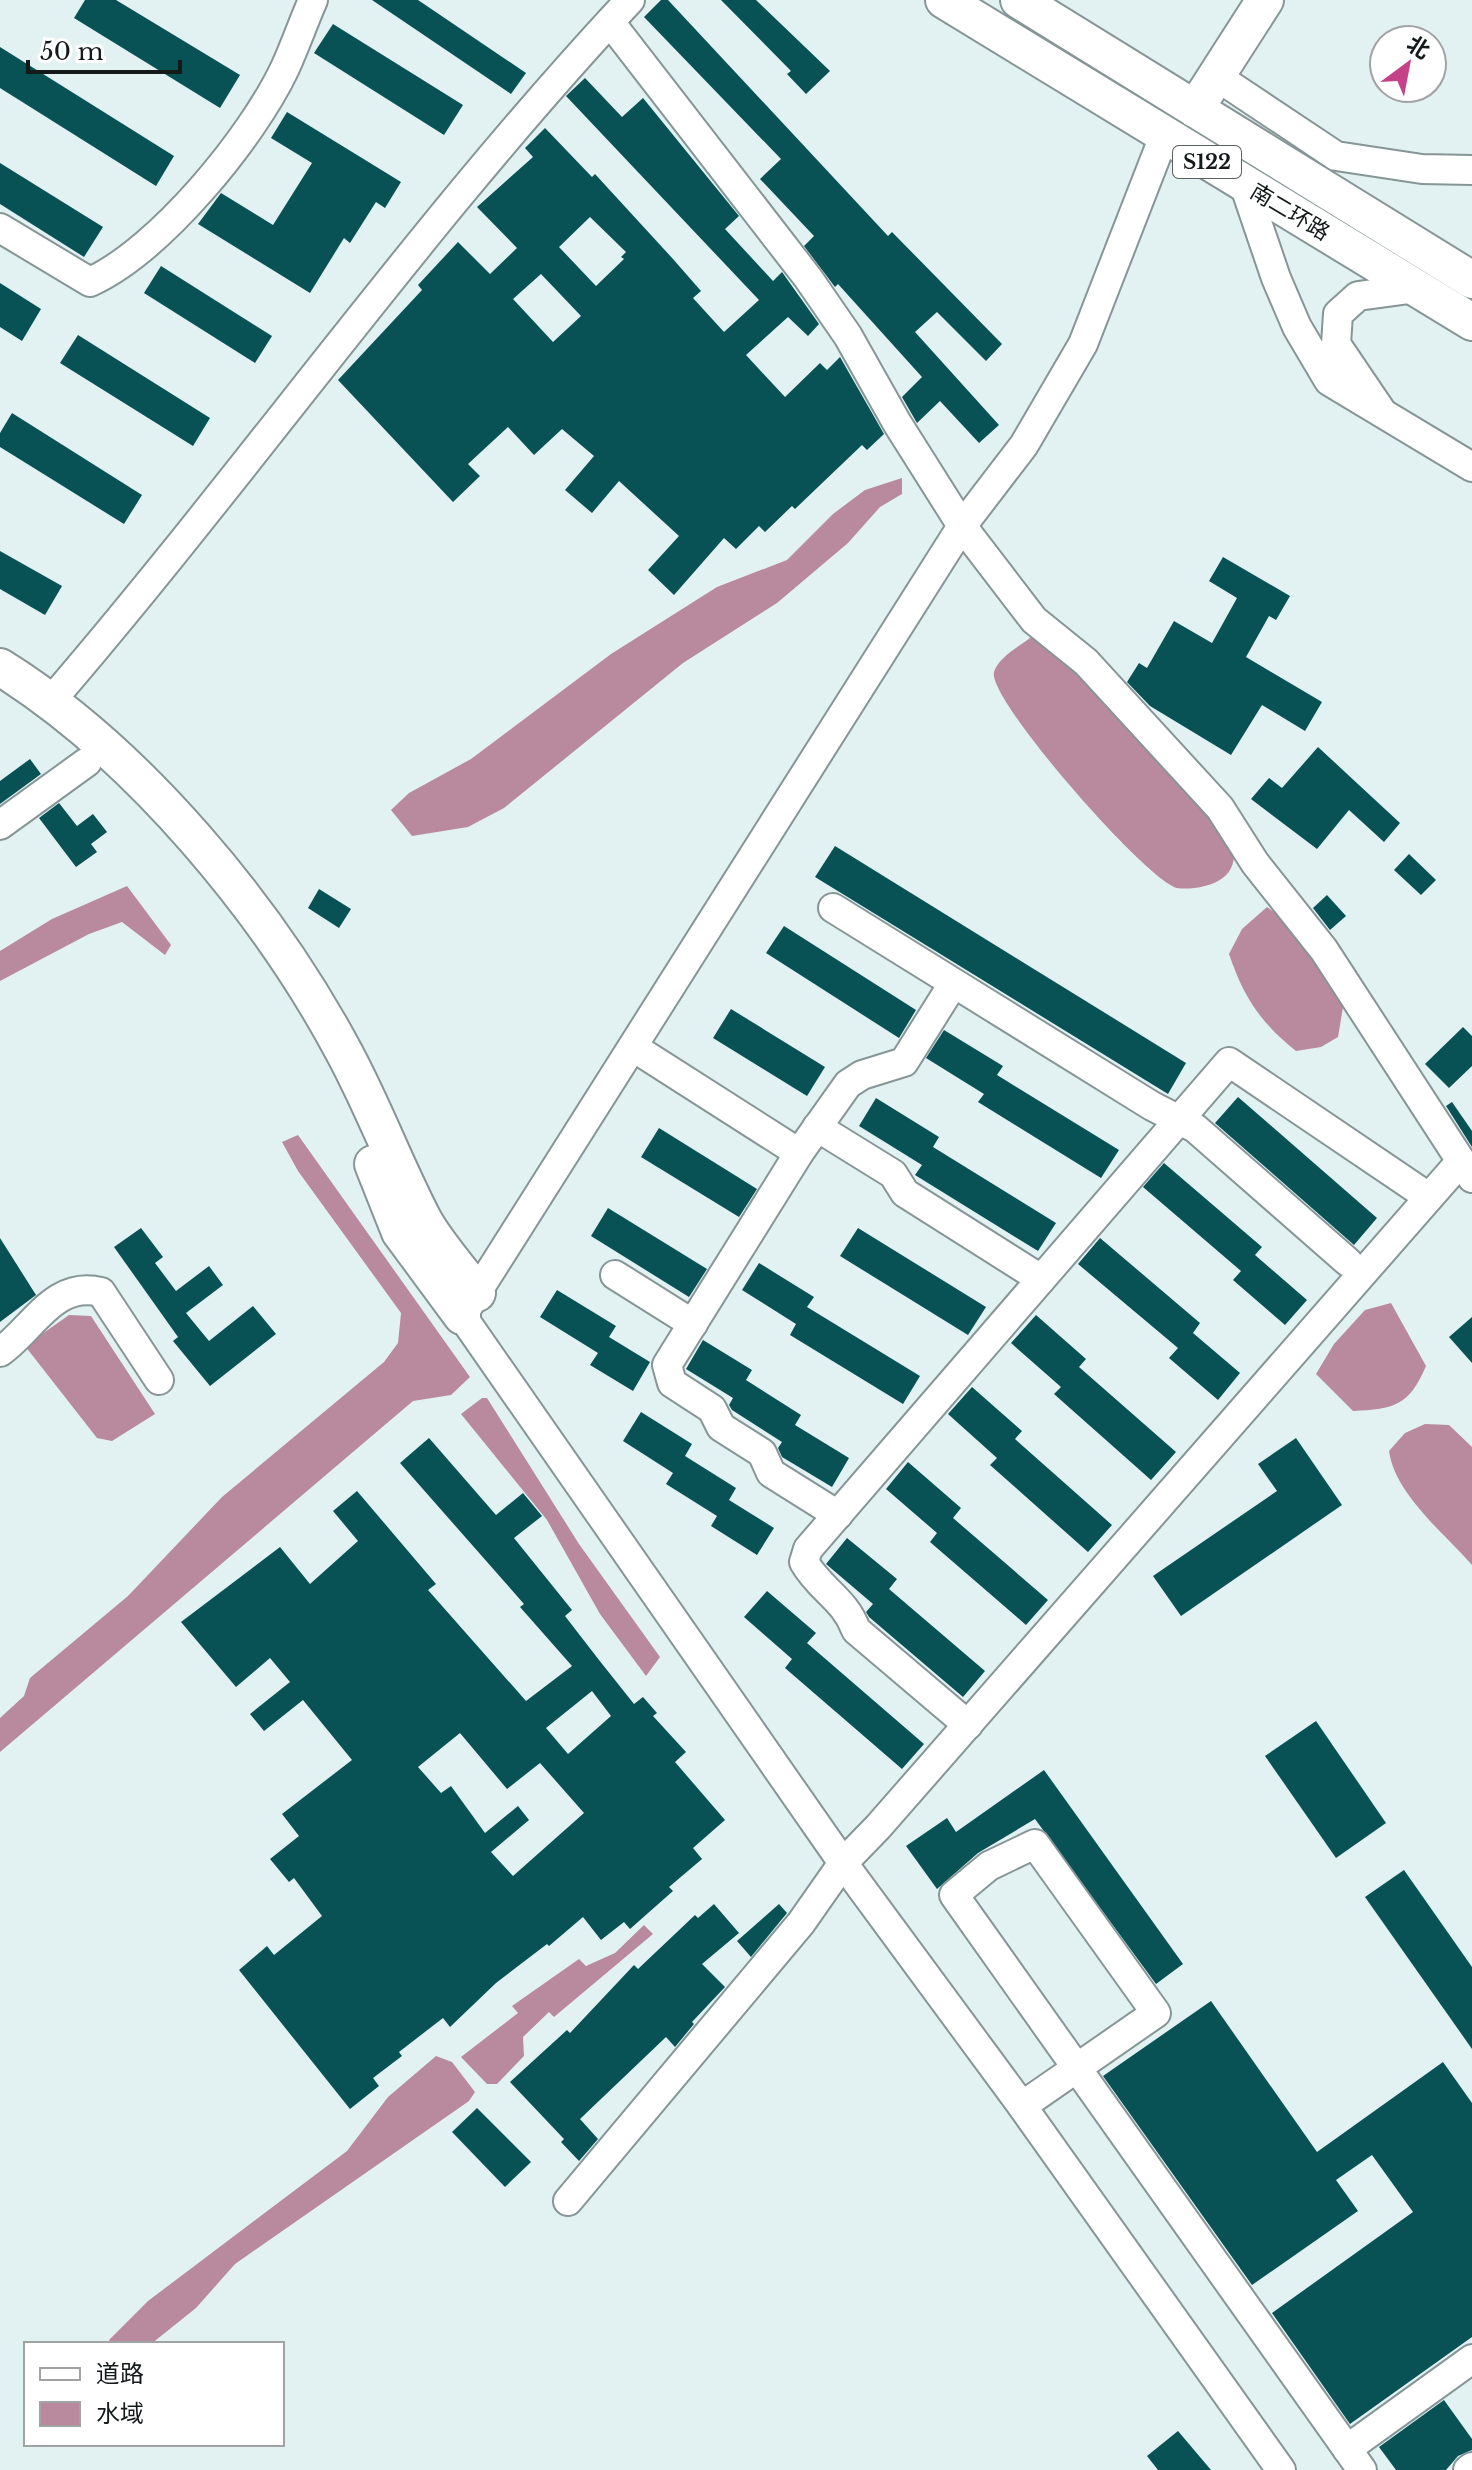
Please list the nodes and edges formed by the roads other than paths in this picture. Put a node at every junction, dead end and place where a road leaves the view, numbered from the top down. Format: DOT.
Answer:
graph roads {
  1 [pos="313,0"];
  2 [pos="630,0"];
  3 [pos="944,0"];
  4 [pos="1019,0"];
  5 [pos="1265,0"];
  6 [pos="610,22"];
  7 [pos="1216,76"];
  8 [pos="1195,109"];
  9 [pos="1164,136"];
  10 [pos="1472,170"];
  11 [pos="1244,184"];
  12 [pos="0,228"];
  13 [pos="1472,280"];
  14 [pos="1417,288"];
  15 [pos="1472,322"];
  16 [pos="1387,419"];
  17 [pos="1472,467"];
  18 [pos="962,526"];
  19 [pos="0,667"];
  20 [pos="0,692"];
  21 [pos="50,702"];
  22 [pos="87,762"];
  23 [pos="0,825"];
  24 [pos="833,908"];
  25 [pos="953,984"];
  26 [pos="633,1047"];
  27 [pos="1179,1120"];
  28 [pos="817,1127"];
  29 [pos="799,1153"];
  30 [pos="1466,1170"];
  31 [pos="1427,1196"];
  32 [pos="1348,1262"];
  33 [pos="615,1275"];
  34 [pos="1041,1279"];
  35 [pos="469,1304"];
  36 [pos="693,1324"];
  37 [pos="0,1352"];
  38 [pos="159,1380"];
  39 [pos="838,1515"];
  40 [pos="968,1725"];
  41 [pos="843,1863"];
  42 [pos="1076,2069"];
  43 [pos="1022,2106"];
  44 [pos="568,2201"];
  45 [pos="1472,2359"];
  46 [pos="1355,2459"];
  47 [pos="1270,2466"];
  1 -- 12 [label="street"];
  2 -- 6 [label="street"];
  3 -- 9 [label="main road, 南二环路 / S122"];
  4 -- 8 [label="main road, 南二环路 / S122"];
  5 -- 7 [label="main road"];
  6 -- 18 [label="street"];
  6 -- 21 [label="street"];
  7 -- 8 [label="main road"];
  7 -- 10 [label="street"];
  8 -- 13 [label="main road, 南二环路 / S122"];
  9 -- 11 [label="main road, 南二环路 / S122"];
  9 -- 18 [label="street"];
  11 -- 14 [label="main road, 南二环路 / S122"];
  11 -- 16 [label="street"];
  14 -- 15 [label="main road, 南二环路 / S122"];
  14 -- 16 [label="street"];
  16 -- 17 [label="street"];
  18 -- 26 [label="street"];
  18 -- 30 [label="street"];
  19 -- 21 [label="main road"];
  20 -- 22 [label="main road"];
  21 -- 35 [label="main road"];
  22 -- 23 [label="street"];
  22 -- 35 [label="main road"];
  24 -- 25 [label="street"];
  25 -- 27 [label="street"];
  25 -- 28 [label="street"];
  26 -- 29 [label="street"];
  26 -- 35 [label="street"];
  27 -- 31 [label="street"];
  27 -- 32 [label="street"];
  27 -- 34 [label="street"];
  28 -- 29 [label="street"];
  28 -- 34 [label="street"];
  29 -- 36 [label="street"];
  30 -- 31 [label="street"];
  31 -- 40 [label="street"];
  33 -- 36 [label="street"];
  34 -- 39 [label="street"];
  35 -- 41 [label="street"];
  36 -- 39 [label="street"];
  37 -- 38 [label="street"];
  39 -- 40 [label="street"];
  40 -- 41 [label="street"];
  41 -- 43 [label="street"];
  41 -- 44 [label="street"];
  42 -- 42 [label="street"];
  42 -- 43 [label="street"];
  42 -- 46 [label="street"];
  43 -- 47 [label="street"];
  45 -- 46 [label="street"];
}
